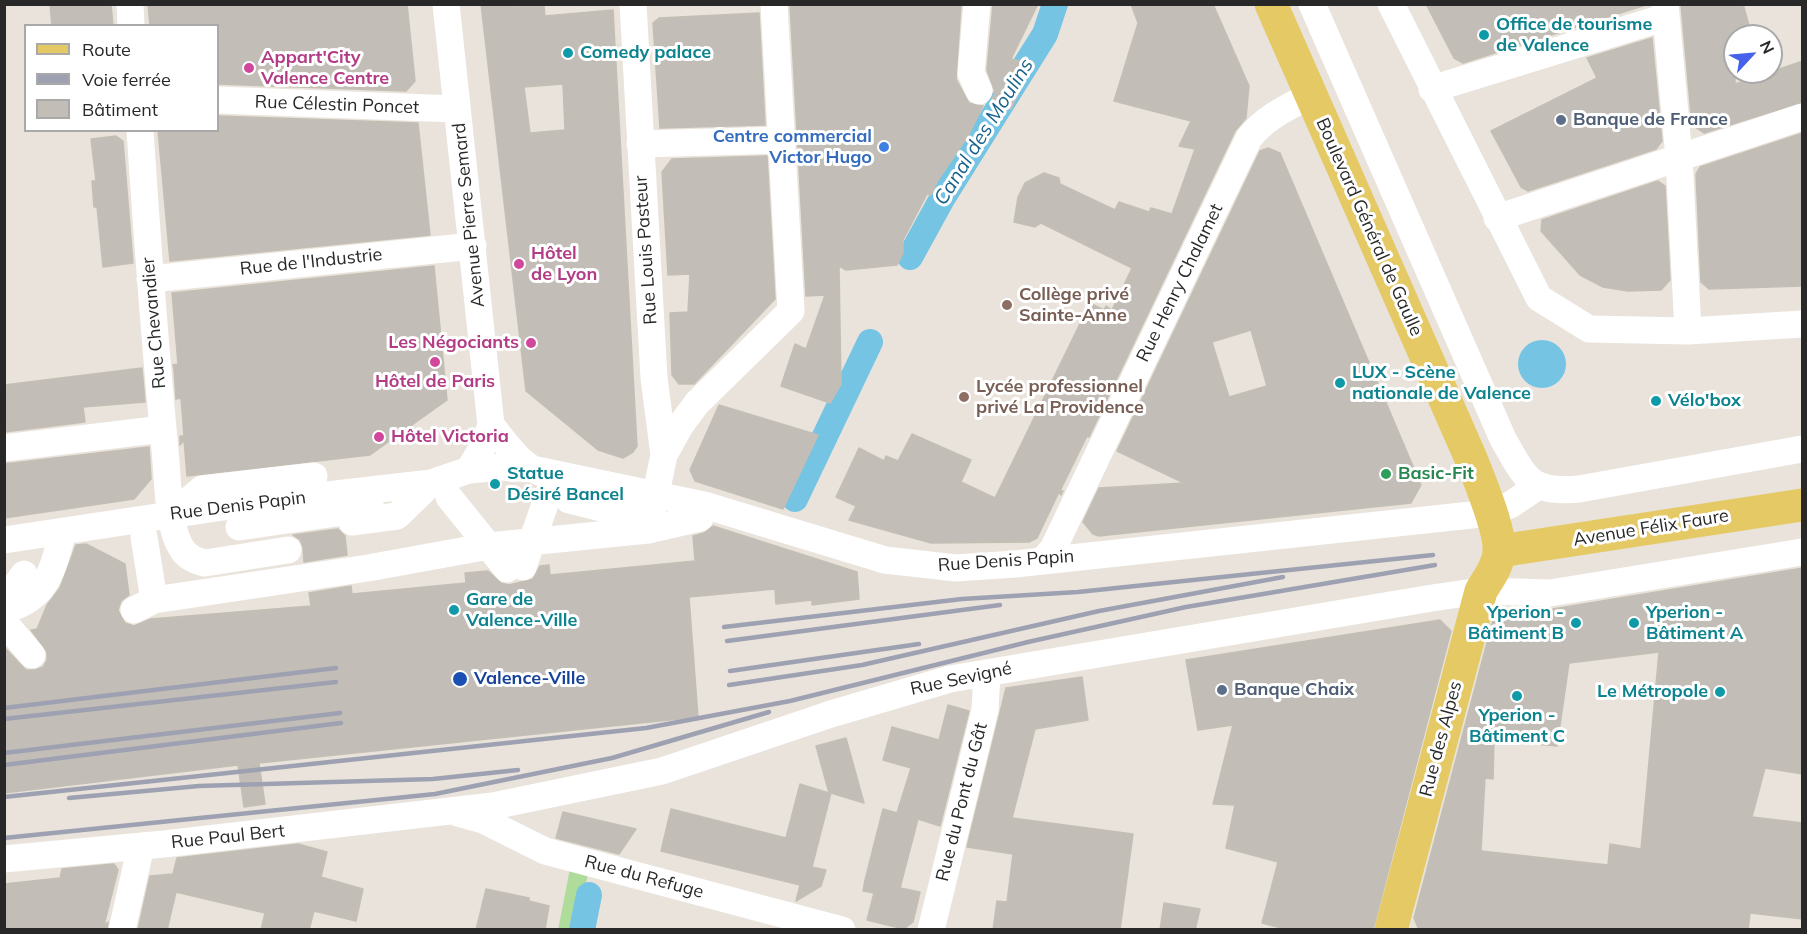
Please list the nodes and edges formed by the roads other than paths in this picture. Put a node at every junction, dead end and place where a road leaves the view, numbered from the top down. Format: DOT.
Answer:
graph roads {
  1 [pos="130,4"];
  2 [pos="446,4"];
  3 [pos="774,4"];
  4 [pos="977,4"];
  5 [pos="1271,4"];
  6 [pos="1312,4"];
  7 [pos="1391,4"];
  8 [pos="639,5"];
  9 [pos="1666,10"];
  10 [pos="131,24"];
  11 [pos="1432,89"];
  12 [pos="979,91"];
  13 [pos="1311,95"];
  14 [pos="219,100"];
  15 [pos="457,109"];
  16 [pos="1803,117"];
  17 [pos="140,132"];
  18 [pos="783,140"];
  19 [pos="640,144"];
  20 [pos="1679,158"];
  21 [pos="1497,218"];
  22 [pos="473,246"];
  23 [pos="150,279"];
  24 [pos="1803,324"];
  25 [pos="1688,331"];
  26 [pos="491,425"];
  27 [pos="163,429"];
  28 [pos="4,448"];
  29 [pos="1803,449"];
  30 [pos="664,455"];
  31 [pos="470,470"];
  32 [pos="314,476"];
  33 [pos="550,486"];
  34 [pos="1538,487"];
  35 [pos="440,490"];
  36 [pos="656,499"];
  37 [pos="410,502"];
  38 [pos="1803,505"];
  39 [pos="1490,513"];
  40 [pos="171,514"];
  41 [pos="700,518"];
  42 [pos="238,523"];
  43 [pos="347,523"];
  44 [pos="63,532"];
  45 [pos="144,537"];
  46 [pos="4,540"];
  47 [pos="532,542"];
  48 [pos="489,546"];
  49 [pos="288,550"];
  50 [pos="1500,551"];
  51 [pos="1803,552"];
  52 [pos="1043,560"];
  53 [pos="24,574"];
  54 [pos="1481,591"];
  55 [pos="4,601"];
  56 [pos="4,610"];
  57 [pos="4,622"];
  58 [pos="16,655"];
  59 [pos="987,674"];
  60 [pos="451,812"];
  61 [pos="483,820"];
  62 [pos="152,845"];
  63 [pos="4,859"];
  64 [pos="122,930"];
  65 [pos="842,930"];
  66 [pos="931,930"];
  67 [pos="1391,930"];
  1 -- 10 [label="street"];
  2 -- 15 [label="street, Avenue Pierre Semard"];
  3 -- 18 [label="street"];
  4 -- 12 [label="street"];
  5 -- 13 [label="main road, Boulevard Général de Gaulle"];
  6 -- 34 [label="street"];
  7 -- 11 [label="street"];
  8 -- 19 [label="street, Rue Louis Pasteur"];
  9 -- 11 [label="street"];
  9 -- 20 [label="street"];
  11 -- 21 [label="street"];
  13 -- 39 [label="main road, Boulevard Général de Gaulle"];
  13 -- 52 [label="street, Rue Henry Chalamet"];
  14 -- 15 [label="street, Rue Célestin Poncet"];
  15 -- 22 [label="street, Avenue Pierre Semard"];
  16 -- 20 [label="street"];
  17 -- 23 [label="street, Rue Chevandier"];
  18 -- 19 [label="street"];
  18 -- 30 [label="street"];
  19 -- 30 [label="street, Rue Louis Pasteur"];
  20 -- 21 [label="street"];
  20 -- 25 [label="street"];
  21 -- 25 [label="street"];
  22 -- 23 [label="street, Rue de l'Industrie"];
  22 -- 26 [label="street, Avenue Pierre Semard"];
  23 -- 27 [label="street, Rue Chevandier"];
  24 -- 25 [label="street"];
  26 -- 31 [label="street"];
  26 -- 33 [label="street"];
  27 -- 28 [label="street"];
  27 -- 40 [label="street, Rue Chevandier"];
  29 -- 34 [label="street"];
  30 -- 36 [label="street, Rue Louis Pasteur"];
  31 -- 33 [label="street, Rue Denis Papin"];
  31 -- 35 [label="street, Rue Denis Papin"];
  32 -- 40 [label="street"];
  33 -- 36 [label="street, Rue Denis Papin"];
  33 -- 36 [label="street"];
  33 -- 47 [label="street"];
  34 -- 39 [label="street, Rue Denis Papin"];
  35 -- 37 [label="street"];
  35 -- 42 [label="street, Rue Denis Papin"];
  35 -- 48 [label="street"];
  36 -- 52 [label="street, Rue Denis Papin"];
  37 -- 42 [label="street"];
  37 -- 43 [label="street"];
  38 -- 50 [label="main road, Avenue Félix Faure"];
  39 -- 50 [label="main road, Boulevard Général de Gaulle"];
  39 -- 52 [label="street, Rue Denis Papin"];
  40 -- 42 [label="street, Rue Denis Papin"];
  40 -- 44 [label="street, Rue Denis Papin"];
  40 -- 49 [label="street, Rue Chevandier"];
  41 -- 47 [label="street"];
  44 -- 46 [label="street, Rue Denis Papin"];
  44 -- 56 [label="street"];
  45 -- 48 [label="street"];
  47 -- 48 [label="street"];
  47 -- 48 [label="street"];
  50 -- 54 [label="main road, Rue des Alpes"];
  51 -- 54 [label="street, Rue Sevigné"];
  53 -- 55 [label="street"];
  54 -- 59 [label="street, Rue Sevigné"];
  54 -- 67 [label="main road, Rue des Alpes"];
  57 -- 58 [label="street"];
  59 -- 60 [label="street, Rue Sevigné"];
  59 -- 61 [label="street"];
  59 -- 66 [label="street, Rue du Pont du Gât"];
  60 -- 61 [label="street, Rue du Refuge"];
  60 -- 62 [label="street, Rue Paul Bert"];
  61 -- 62 [label="street"];
  61 -- 65 [label="street, Rue du Refuge"];
  62 -- 63 [label="street, Rue Paul Bert"];
  62 -- 64 [label="street"];
}
